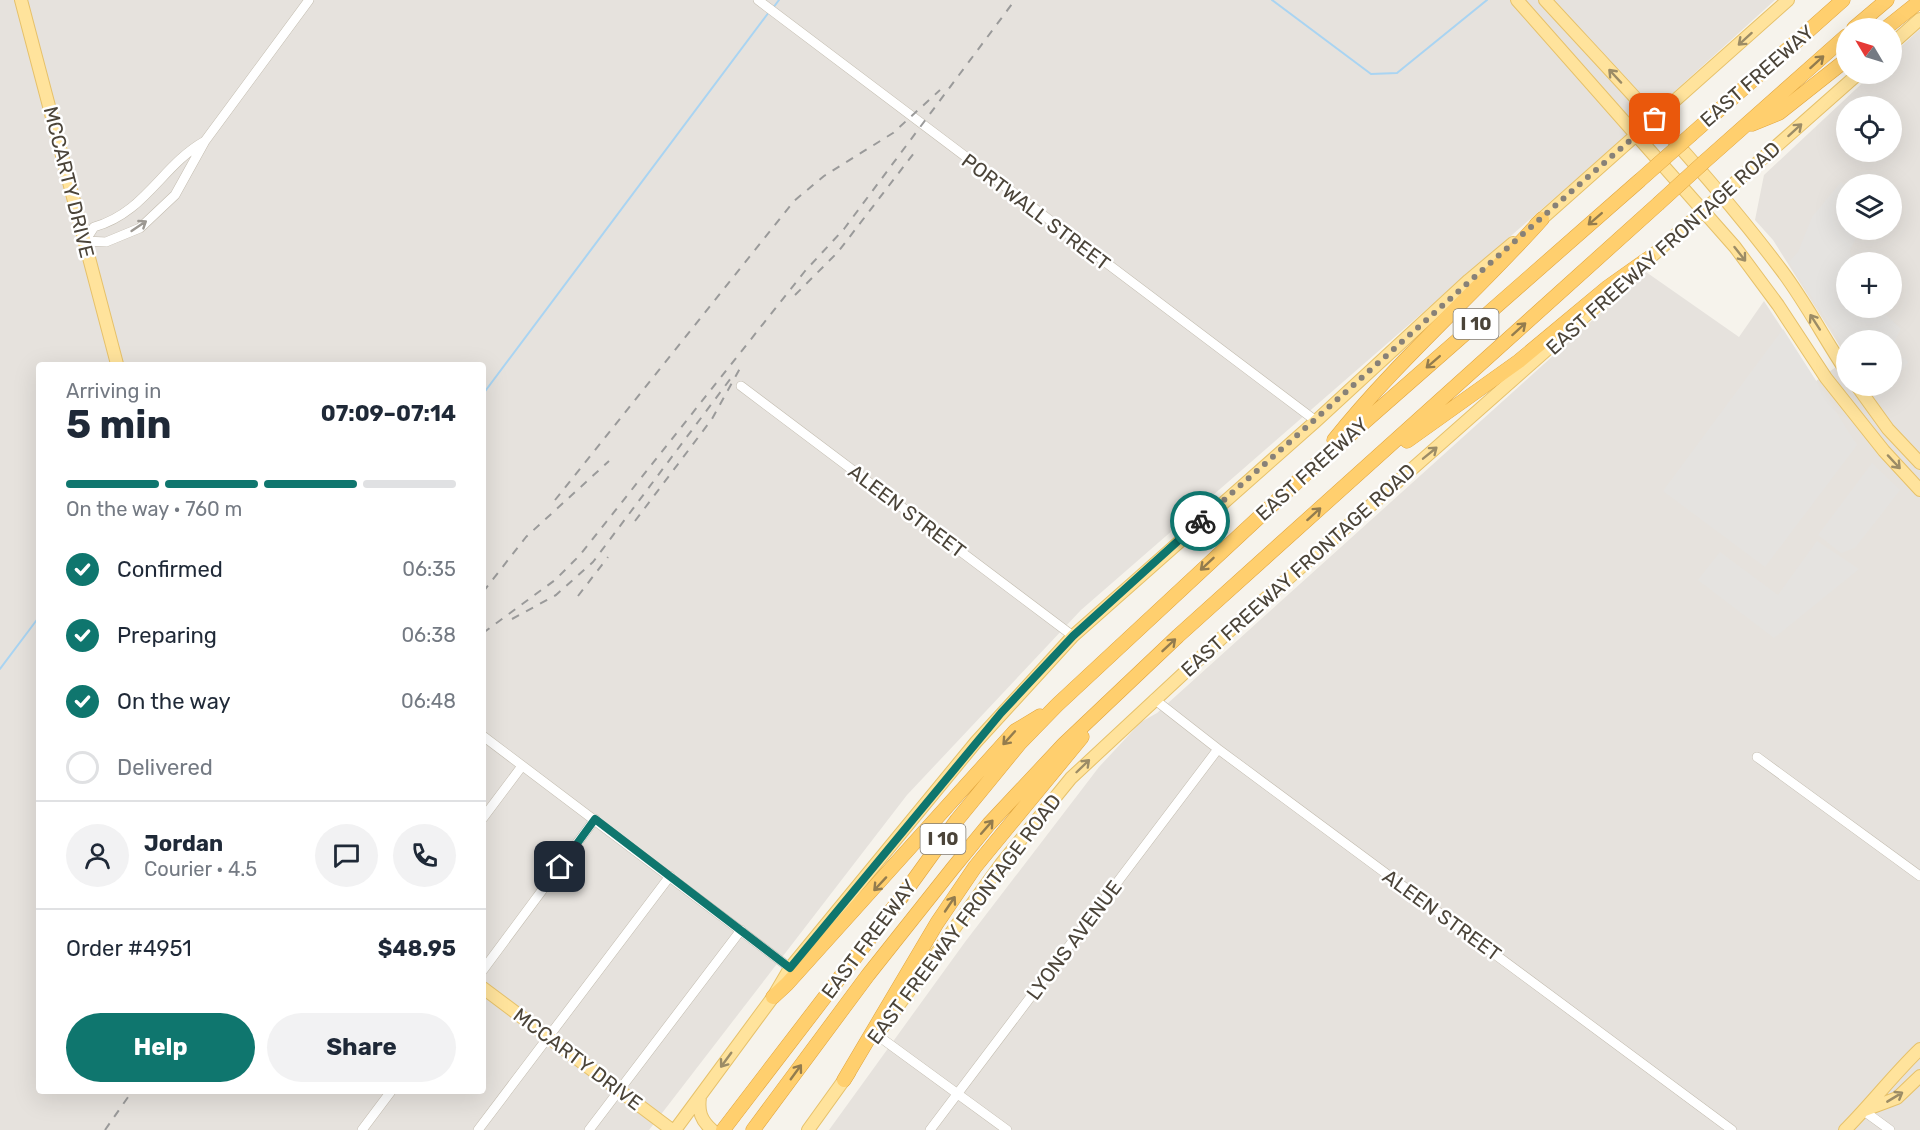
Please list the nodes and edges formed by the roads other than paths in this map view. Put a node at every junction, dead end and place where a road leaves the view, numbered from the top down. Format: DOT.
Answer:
graph roads {
  1 [pos="21,0"];
  2 [pos="309,0"];
  3 [pos="758,0"];
  4 [pos="1517,0"];
  5 [pos="1545,0"];
  6 [pos="1788,0"];
  7 [pos="1835,0"];
  8 [pos="1843,0"];
  9 [pos="1887,0"];
  10 [pos="1920,1"];
  11 [pos="1866,18"];
  12 [pos="1899,18"];
  13 [pos="1920,19"];
  14 [pos="1564,21"];
  15 [pos="1546,33"];
  16 [pos="1902,35"];
  17 [pos="1836,45"];
  18 [pos="1772,63"];
  19 [pos="1836,68"];
  20 [pos="1847,84"];
  21 [pos="1655,119"];
  22 [pos="1742,128"];
  23 [pos="1636,135"];
  24 [pos="205,141"];
  25 [pos="1719,195"];
  26 [pos="1701,210"];
  27 [pos="1542,219"];
  28 [pos="85,241"];
  29 [pos="1649,258"];
  30 [pos="1803,303"];
  31 [pos="1784,314"];
  32 [pos="1836,355"];
  33 [pos="116,362"];
  34 [pos="741,386"];
  35 [pos="1864,396"];
  36 [pos="1316,421"];
  37 [pos="1920,463"];
  38 [pos="1312,468"];
  39 [pos="1351,481"];
  40 [pos="1920,490"];
  41 [pos="1073,636"];
  42 [pos="1126,684"];
  43 [pos="1154,699"];
  44 [pos="1057,705"];
  45 [pos="486,738"];
  46 [pos="1218,749"];
  47 [pos="1757,757"];
  48 [pos="522,766"];
  49 [pos="486,814"];
  50 [pos="595,819"];
  51 [pos="670,876"];
  52 [pos="1920,876"];
  53 [pos="741,930"];
  54 [pos="486,966"];
  55 [pos="790,968"];
  56 [pos="486,990"];
  57 [pos="773,997"];
  58 [pos="877,1035"];
  59 [pos="548,1038"];
  60 [pos="1920,1049"];
  61 [pos="1920,1076"];
  62 [pos="844,1080"];
  63 [pos="620,1090"];
  64 [pos="958,1093"];
  65 [pos="389,1094"];
  66 [pos="700,1096"];
  67 [pos="1864,1111"];
  68 [pos="757,1124"];
  69 [pos="362,1130"];
  70 [pos="478,1130"];
  71 [pos="590,1130"];
  72 [pos="673,1130"];
  73 [pos="712,1130"];
  74 [pos="723,1130"];
  75 [pos="808,1130"];
  76 [pos="930,1130"];
  77 [pos="1007,1130"];
  78 [pos="1732,1130"];
  79 [pos="1845,1130"];
  80 [pos="1890,1130"];
  1 -- 28 [label="main road, MCCARTY DRIVE"];
  2 -- 24 [label="street"];
  3 -- 36 [label="street, PORTWALL STREET"];
  4 -- 15 [label="main road"];
  5 -- 14 [label="main road"];
  6 -- 21 [label="main road, one-way"];
  7 -- 18 [label="highway"];
  8 -- 18 [label="highway, EAST FREEWAY / I 10"];
  9 -- 11 [label="highway"];
  10 -- 12 [label="highway"];
  13 -- 16 [label="main road"];
  14 -- 15 [label="main road"];
  21 -- 14 [label="main road, one-way"];
  15 -- 23 [label="main road"];
  22 -- 17 [label="highway, EAST FREEWAY / I 10, one-way"];
  18 -- 38 [label="highway, EAST FREEWAY / I 10, one-way, bridge"];
  19 -- 22 [label="highway"];
  25 -- 20 [label="main road, EAST FREEWAY FRONTAGE ROAD, one-way"];
  21 -- 23 [label="main road"];
  21 -- 25 [label="main road"];
  39 -- 22 [label="highway, EAST FREEWAY / I 10, one-way, bridge"];
  23 -- 26 [label="main road"];
  23 -- 27 [label="main road"];
  24 -- 28 [label="street"];
  28 -- 24 [label="street, one-way"];
  25 -- 26 [label="main road, EAST FREEWAY FRONTAGE ROAD"];
  25 -- 30 [label="main road"];
  26 -- 29 [label="main road, EAST FREEWAY FRONTAGE ROAD"];
  26 -- 31 [label="main road, one-way"];
  27 -- 36 [label="main road"];
  27 -- 38 [label="highway"];
  28 -- 33 [label="main road, MCCARTY DRIVE"];
  29 -- 39 [label="highway"];
  43 -- 29 [label="main road, EAST FREEWAY FRONTAGE ROAD, one-way"];
  30 -- 31 [label="main road"];
  32 -- 30 [label="main road, one-way"];
  31 -- 40 [label="main road, one-way"];
  34 -- 41 [label="street, ALEEN STREET"];
  35 -- 37 [label="main road"];
  36 -- 41 [label="main road"];
  38 -- 44 [label="highway, EAST FREEWAY / I 10, one-way"];
  42 -- 39 [label="highway, EAST FREEWAY / I 10, one-way"];
  41 -- 55 [label="main road"];
  62 -- 42 [label="highway, one-way"];
  68 -- 42 [label="highway, EAST FREEWAY / I 10, one-way"];
  43 -- 46 [label="street, ALEEN STREET"];
  58 -- 43 [label="main road, EAST FREEWAY FRONTAGE ROAD, one-way"];
  44 -- 57 [label="highway, one-way"];
  44 -- 74 [label="highway, EAST FREEWAY / I 10"];
  45 -- 48 [label="street"];
  46 -- 64 [label="street, LYONS AVENUE"];
  46 -- 78 [label="street, ALEEN STREET"];
  47 -- 52 [label="street"];
  48 -- 49 [label="street"];
  48 -- 50 [label="street"];
  50 -- 51 [label="street"];
  50 -- 54 [label="street"];
  51 -- 53 [label="street"];
  51 -- 59 [label="street"];
  53 -- 55 [label="street"];
  53 -- 63 [label="street"];
  55 -- 57 [label="main road"];
  56 -- 59 [label="main road, MCCARTY DRIVE"];
  57 -- 66 [label="main road, one-way"];
  58 -- 62 [label="main road, EAST FREEWAY FRONTAGE ROAD"];
  58 -- 64 [label="street"];
  59 -- 63 [label="main road, MCCARTY DRIVE"];
  59 -- 70 [label="street"];
  60 -- 67 [label="main road"];
  67 -- 61 [label="main road, one-way"];
  62 -- 75 [label="main road, EAST FREEWAY FRONTAGE ROAD"];
  63 -- 71 [label="street"];
  63 -- 72 [label="main road, MCCARTY DRIVE"];
  64 -- 76 [label="street, LYONS AVENUE"];
  64 -- 77 [label="street"];
  65 -- 69 [label="street"];
  66 -- 72 [label="main road"];
  66 -- 73 [label="main road"];
  67 -- 79 [label="main road"];
  67 -- 80 [label="street"];
}
